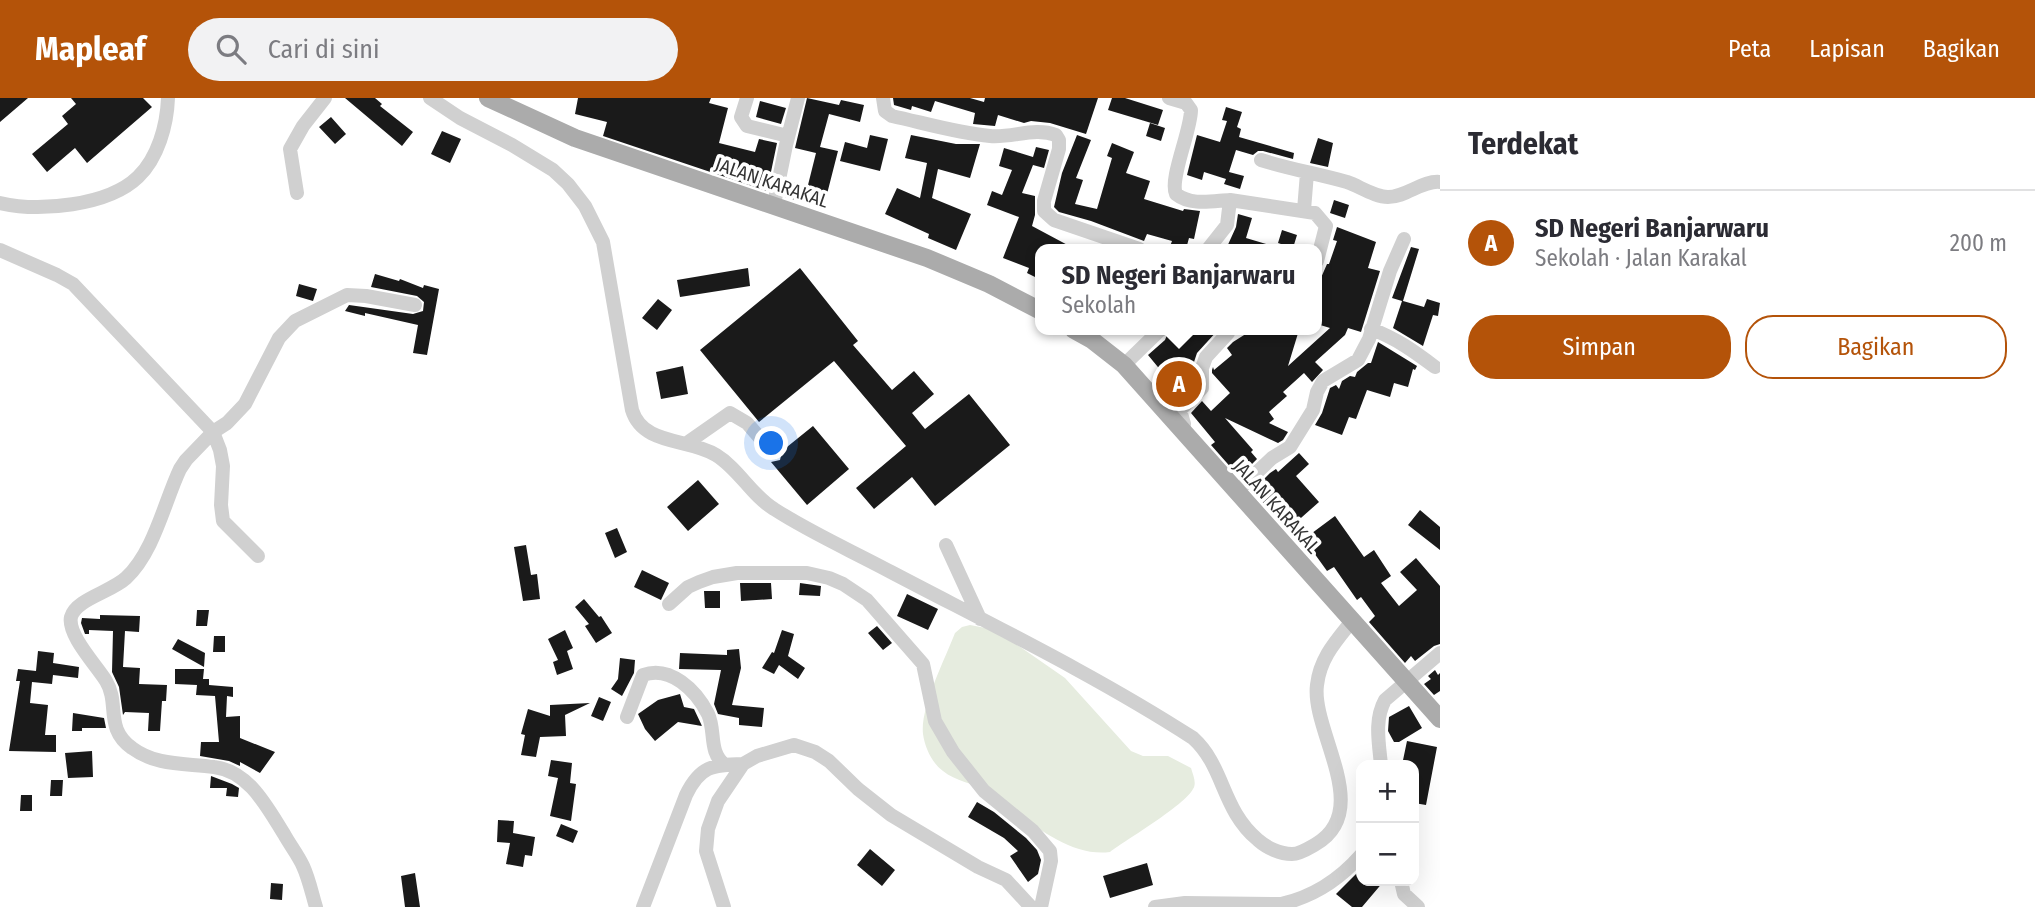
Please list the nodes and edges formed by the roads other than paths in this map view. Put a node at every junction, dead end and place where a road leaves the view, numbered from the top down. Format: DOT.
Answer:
graph roads {
  1 [pos="168,98"];
  2 [pos="325,98"];
  3 [pos="430,98"];
  4 [pos="488,98"];
  5 [pos="747,98"];
  6 [pos="798,98"];
  7 [pos="883,98"];
  8 [pos="1169,98"];
  9 [pos="515,104"];
  10 [pos="788,136"];
  11 [pos="1261,160"];
  12 [pos="1307,173"];
  13 [pos="1440,182"];
  14 [pos="297,193"];
  15 [pos="1230,200"];
  16 [pos="0,203"];
  17 [pos="774,205"];
  18 [pos="1304,210"];
  19 [pos="1404,239"];
  20 [pos="1124,244"];
  21 [pos="1212,244"];
  22 [pos="1321,244"];
  23 [pos="0,250"];
  24 [pos="415,305"];
  25 [pos="1035,308"];
  26 [pos="1371,329"];
  27 [pos="1083,335"];
  28 [pos="1155,335"];
  29 [pos="1225,335"];
  30 [pos="1124,365"];
  31 [pos="1435,368"];
  32 [pos="1180,429"];
  33 [pos="212,432"];
  34 [pos="687,443"];
  35 [pos="773,453"];
  36 [pos="1236,492"];
  37 [pos="946,545"];
  38 [pos="258,556"];
  39 [pos="669,604"];
  40 [pos="980,619"];
  41 [pos="1352,621"];
  42 [pos="1440,653"];
  43 [pos="1405,682"];
  44 [pos="627,717"];
  45 [pos="1440,719"];
  46 [pos="1381,760"];
  47 [pos="743,764"];
  48 [pos="725,765"];
  49 [pos="1356,860"];
  50 [pos="1402,886"];
  51 [pos="1409,904"];
  52 [pos="316,907"];
  53 [pos="643,907"];
  54 [pos="724,907"];
  55 [pos="1031,907"];
  56 [pos="1041,907"];
  57 [pos="1156,907"];
  1 -- 16 [label="street"];
  2 -- 14 [label="street"];
  3 -- 34 [label="street"];
  4 -- 9 [label="main road, JALAN KARAKAL"];
  5 -- 10 [label="street"];
  6 -- 10 [label="street"];
  7 -- 20 [label="street"];
  8 -- 15 [label="street"];
  9 -- 17 [label="main road, JALAN KARAKAL"];
  10 -- 17 [label="street"];
  11 -- 12 [label="street"];
  12 -- 13 [label="street"];
  12 -- 18 [label="street"];
  15 -- 18 [label="street"];
  15 -- 21 [label="street"];
  17 -- 25 [label="main road, JALAN KARAKAL"];
  18 -- 22 [label="street"];
  19 -- 26 [label="street"];
  23 -- 33 [label="street"];
  24 -- 33 [label="street"];
  26 -- 31 [label="street"];
  26 -- 36 [label="street"];
  27 -- 30 [label="main road, JALAN KARAKAL"];
  28 -- 30 [label="street"];
  29 -- 32 [label="street"];
  30 -- 32 [label="main road, JALAN KARAKAL"];
  32 -- 36 [label="main road, JALAN KARAKAL"];
  33 -- 38 [label="street"];
  33 -- 52 [label="street"];
  34 -- 35 [label="street"];
  34 -- 40 [label="street"];
  36 -- 41 [label="main road, JALAN KARAKAL"];
  37 -- 40 [label="street"];
  39 -- 56 [label="street"];
  40 -- 41 [label="street"];
  41 -- 43 [label="main road, JALAN KARAKAL"];
  42 -- 43 [label="street"];
  43 -- 45 [label="main road, JALAN KARAKAL"];
  43 -- 46 [label="street"];
  44 -- 48 [label="street"];
  47 -- 48 [label="street"];
  47 -- 54 [label="street"];
  47 -- 55 [label="street"];
  48 -- 53 [label="street"];
  49 -- 57 [label="street"];
  50 -- 51 [label="street"];
}
